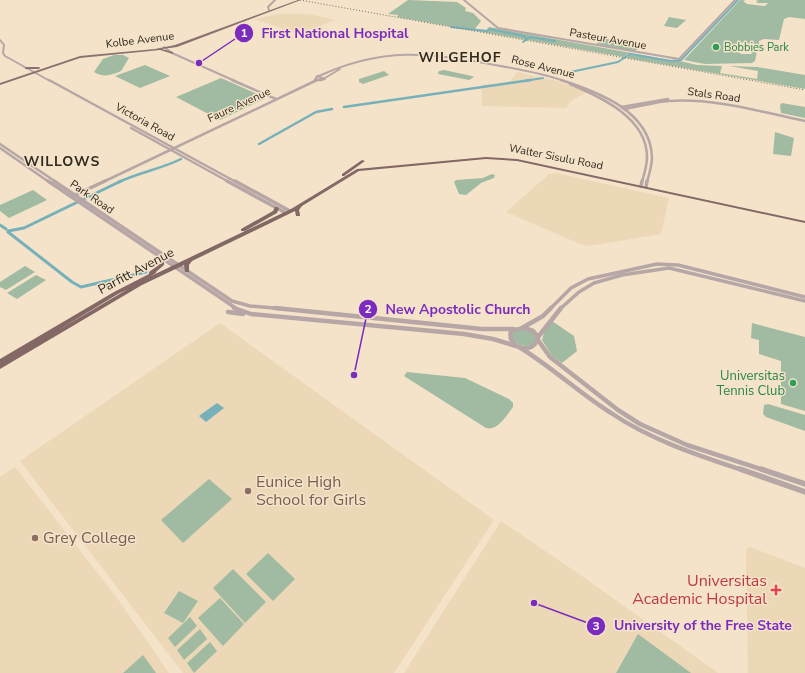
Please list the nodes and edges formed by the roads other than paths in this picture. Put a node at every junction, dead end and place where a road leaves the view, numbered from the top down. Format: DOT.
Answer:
graph roads {
  1 [pos="275,0"];
  2 [pos="300,0"];
  3 [pos="464,0"];
  4 [pos="735,0"];
  5 [pos="295,1"];
  6 [pos="270,9"];
  7 [pos="264,13"];
  8 [pos="218,30"];
  9 [pos="1,42"];
  10 [pos="183,44"];
  11 [pos="166,48"];
  12 [pos="155,50"];
  13 [pos="638,50"];
  14 [pos="633,51"];
  15 [pos="172,52"];
  16 [pos="0,56"];
  17 [pos="9,58"];
  18 [pos="5,59"];
  19 [pos="371,59"];
  20 [pos="18,65"];
  21 [pos="45,67"];
  22 [pos="31,72"];
  23 [pos="22,76"];
  24 [pos="319,76"];
  25 [pos="324,78"];
  26 [pos="315,80"];
  27 [pos="0,83"];
  28 [pos="578,86"];
  29 [pos="585,87"];
  30 [pos="582,89"];
  31 [pos="588,90"];
  32 [pos="594,93"];
  33 [pos="276,98"];
  34 [pos="608,99"];
  35 [pos="680,100"];
  36 [pos="635,104"];
  37 [pos="644,106"];
  38 [pos="622,109"];
  39 [pos="633,116"];
  40 [pos="805,120"];
  41 [pos="0,144"];
  42 [pos="0,148"];
  43 [pos="173,148"];
  44 [pos="459,159"];
  45 [pos="363,161"];
  46 [pos="369,166"];
  47 [pos="382,167"];
  48 [pos="362,169"];
  49 [pos="343,175"];
  50 [pos="641,185"];
  51 [pos="647,186"];
  52 [pos="256,194"];
  53 [pos="72,196"];
  54 [pos="80,201"];
  55 [pos="307,202"];
  56 [pos="277,208"];
  57 [pos="286,211"];
  58 [pos="298,215"];
  59 [pos="790,217"];
  60 [pos="805,219"];
  61 [pos="268,222"];
  62 [pos="805,222"];
  63 [pos="243,230"];
  64 [pos="158,257"];
  65 [pos="195,257"];
  66 [pos="174,265"];
  67 [pos="187,271"];
  68 [pos="147,276"];
  69 [pos="130,290"];
  70 [pos="805,296"];
  71 [pos="805,301"];
  72 [pos="90,308"];
  73 [pos="228,312"];
  74 [pos="251,314"];
  75 [pos="86,317"];
  76 [pos="441,324"];
  77 [pos="522,328"];
  78 [pos="514,329"];
  79 [pos="54,330"];
  80 [pos="440,331"];
  81 [pos="538,338"];
  82 [pos="518,347"];
  83 [pos="0,362"];
  84 [pos="0,368"];
  85 [pos="805,484"];
  86 [pos="805,492"];
  1 -- 6 [label="street"];
  2 -- 5 [label="main road"];
  3 -- 14 [label="street, Pasteur Avenue"];
  4 -- 14 [label="street, Pasteur Avenue"];
  5 -- 6 [label="main road, Kolbe Avenue"];
  5 -- 6 [label="main road, Kolbe Avenue"];
  6 -- 7 [label="main road, Kolbe Avenue"];
  7 -- 8 [label="main road, Kolbe Avenue"];
  7 -- 8 [label="main road, Kolbe Avenue"];
  8 -- 10 [label="main road, Kolbe Avenue"];
  8 -- 11 [label="main road, Kolbe Avenue"];
  9 -- 17 [label="street"];
  10 -- 11 [label="main road, Kolbe Avenue"];
  10 -- 15 [label="main road"];
  11 -- 12 [label="main road, Kolbe Avenue"];
  11 -- 15 [label="street"];
  11 -- 21 [label="main road, Kolbe Avenue"];
  12 -- 15 [label="main road"];
  12 -- 22 [label="main road, Kolbe Avenue"];
  13 -- 14 [label="street"];
  15 -- 33 [label="street"];
  16 -- 18 [label="street, Victoria Road"];
  17 -- 18 [label="street"];
  17 -- 20 [label="street, Victoria Road"];
  18 -- 20 [label="street, Victoria Road"];
  19 -- 24 [label="street, Rose Avenue"];
  19 -- 25 [label="street, Rose Avenue"];
  19 -- 28 [label="street, Rose Avenue"];
  20 -- 22 [label="street, Victoria Road"];
  21 -- 22 [label="main road, Kolbe Avenue"];
  21 -- 22 [label="main road"];
  22 -- 23 [label="main road"];
  22 -- 23 [label="main road"];
  22 -- 43 [label="street, Victoria Road"];
  23 -- 27 [label="main road"];
  24 -- 25 [label="street"];
  24 -- 26 [label="street, Rose Avenue"];
  25 -- 26 [label="street, Rose Avenue"];
  26 -- 33 [label="street, Faure Avenue"];
  28 -- 29 [label="street, Rose Avenue"];
  28 -- 30 [label="street, Rose Avenue"];
  29 -- 30 [label="street"];
  29 -- 31 [label="street, Rose Avenue"];
  30 -- 31 [label="street, Rose Avenue"];
  31 -- 32 [label="street, Rose Avenue"];
  32 -- 34 [label="street, Rose Avenue"];
  32 -- 38 [label="street, Rose Avenue"];
  33 -- 43 [label="street, Faure Avenue"];
  34 -- 36 [label="street"];
  34 -- 38 [label="street, Rose Avenue"];
  35 -- 36 [label="street, Stals Road"];
  35 -- 37 [label="street, Stals Road"];
  35 -- 40 [label="street, Stals Road"];
  36 -- 38 [label="street, Stals Road"];
  37 -- 38 [label="street, Stals Road"];
  37 -- 39 [label="street"];
  38 -- 39 [label="street, Rose Avenue"];
  38 -- 50 [label="street, Rose Avenue"];
  39 -- 51 [label="street, Rose Avenue"];
  41 -- 53 [label="street, Park Road"];
  42 -- 53 [label="street, Park Road"];
  43 -- 52 [label="street, Victoria Road"];
  43 -- 53 [label="street, Faure Avenue"];
  44 -- 46 [label="highway, Walter Sisulu Road"];
  44 -- 47 [label="highway, Walter Sisulu Road"];
  44 -- 50 [label="highway, Walter Sisulu Road"];
  45 -- 49 [label="highway"];
  46 -- 47 [label="highway"];
  46 -- 48 [label="highway"];
  46 -- 49 [label="highway, Walter Sisulu Road"];
  47 -- 48 [label="highway, Walter Sisulu Road"];
  48 -- 55 [label="highway, Walter Sisulu Road"];
  49 -- 57 [label="highway, Walter Sisulu Road"];
  50 -- 51 [label="highway, Walter Sisulu Road"];
  51 -- 59 [label="highway, Walter Sisulu Road"];
  52 -- 56 [label="street, Victoria Road"];
  52 -- 57 [label="street, Victoria Road"];
  53 -- 54 [label="street, Park Road"];
  54 -- 64 [label="street, Park Road"];
  54 -- 66 [label="street, Park Road"];
  55 -- 57 [label="highway, Walter Sisulu Road"];
  55 -- 58 [label="highway"];
  56 -- 57 [label="street, Victoria Road"];
  56 -- 63 [label="highway"];
  57 -- 61 [label="highway, Walter Sisulu Road"];
  57 -- 63 [label="highway, Parfitt Avenue"];
  59 -- 60 [label="highway, Walter Sisulu Road"];
  59 -- 62 [label="highway, Walter Sisulu Road"];
  61 -- 65 [label="highway, Parfitt Avenue"];
  63 -- 66 [label="highway, Parfitt Avenue"];
  64 -- 66 [label="street, Park Road"];
  64 -- 68 [label="highway"];
  65 -- 66 [label="highway, Parfitt Avenue"];
  65 -- 67 [label="highway"];
  66 -- 67 [label="street"];
  66 -- 68 [label="highway, Parfitt Avenue"];
  66 -- 69 [label="highway, Parfitt Avenue"];
  66 -- 74 [label="street"];
  67 -- 76 [label="street"];
  68 -- 72 [label="highway, Parfitt Avenue"];
  69 -- 72 [label="highway"];
  69 -- 75 [label="highway, Parfitt Avenue"];
  70 -- 77 [label="street"];
  71 -- 81 [label="street"];
  72 -- 79 [label="highway, Parfitt Avenue"];
  73 -- 74 [label="street"];
  74 -- 80 [label="street"];
  75 -- 79 [label="highway"];
  75 -- 84 [label="highway, Parfitt Avenue"];
  76 -- 78 [label="street"];
  76 -- 80 [label="street"];
  77 -- 78 [label="street"];
  77 -- 81 [label="street"];
  78 -- 82 [label="street"];
  79 -- 83 [label="highway, Parfitt Avenue"];
  80 -- 82 [label="street"];
  81 -- 82 [label="street"];
  81 -- 85 [label="street"];
  82 -- 86 [label="street"];
}
